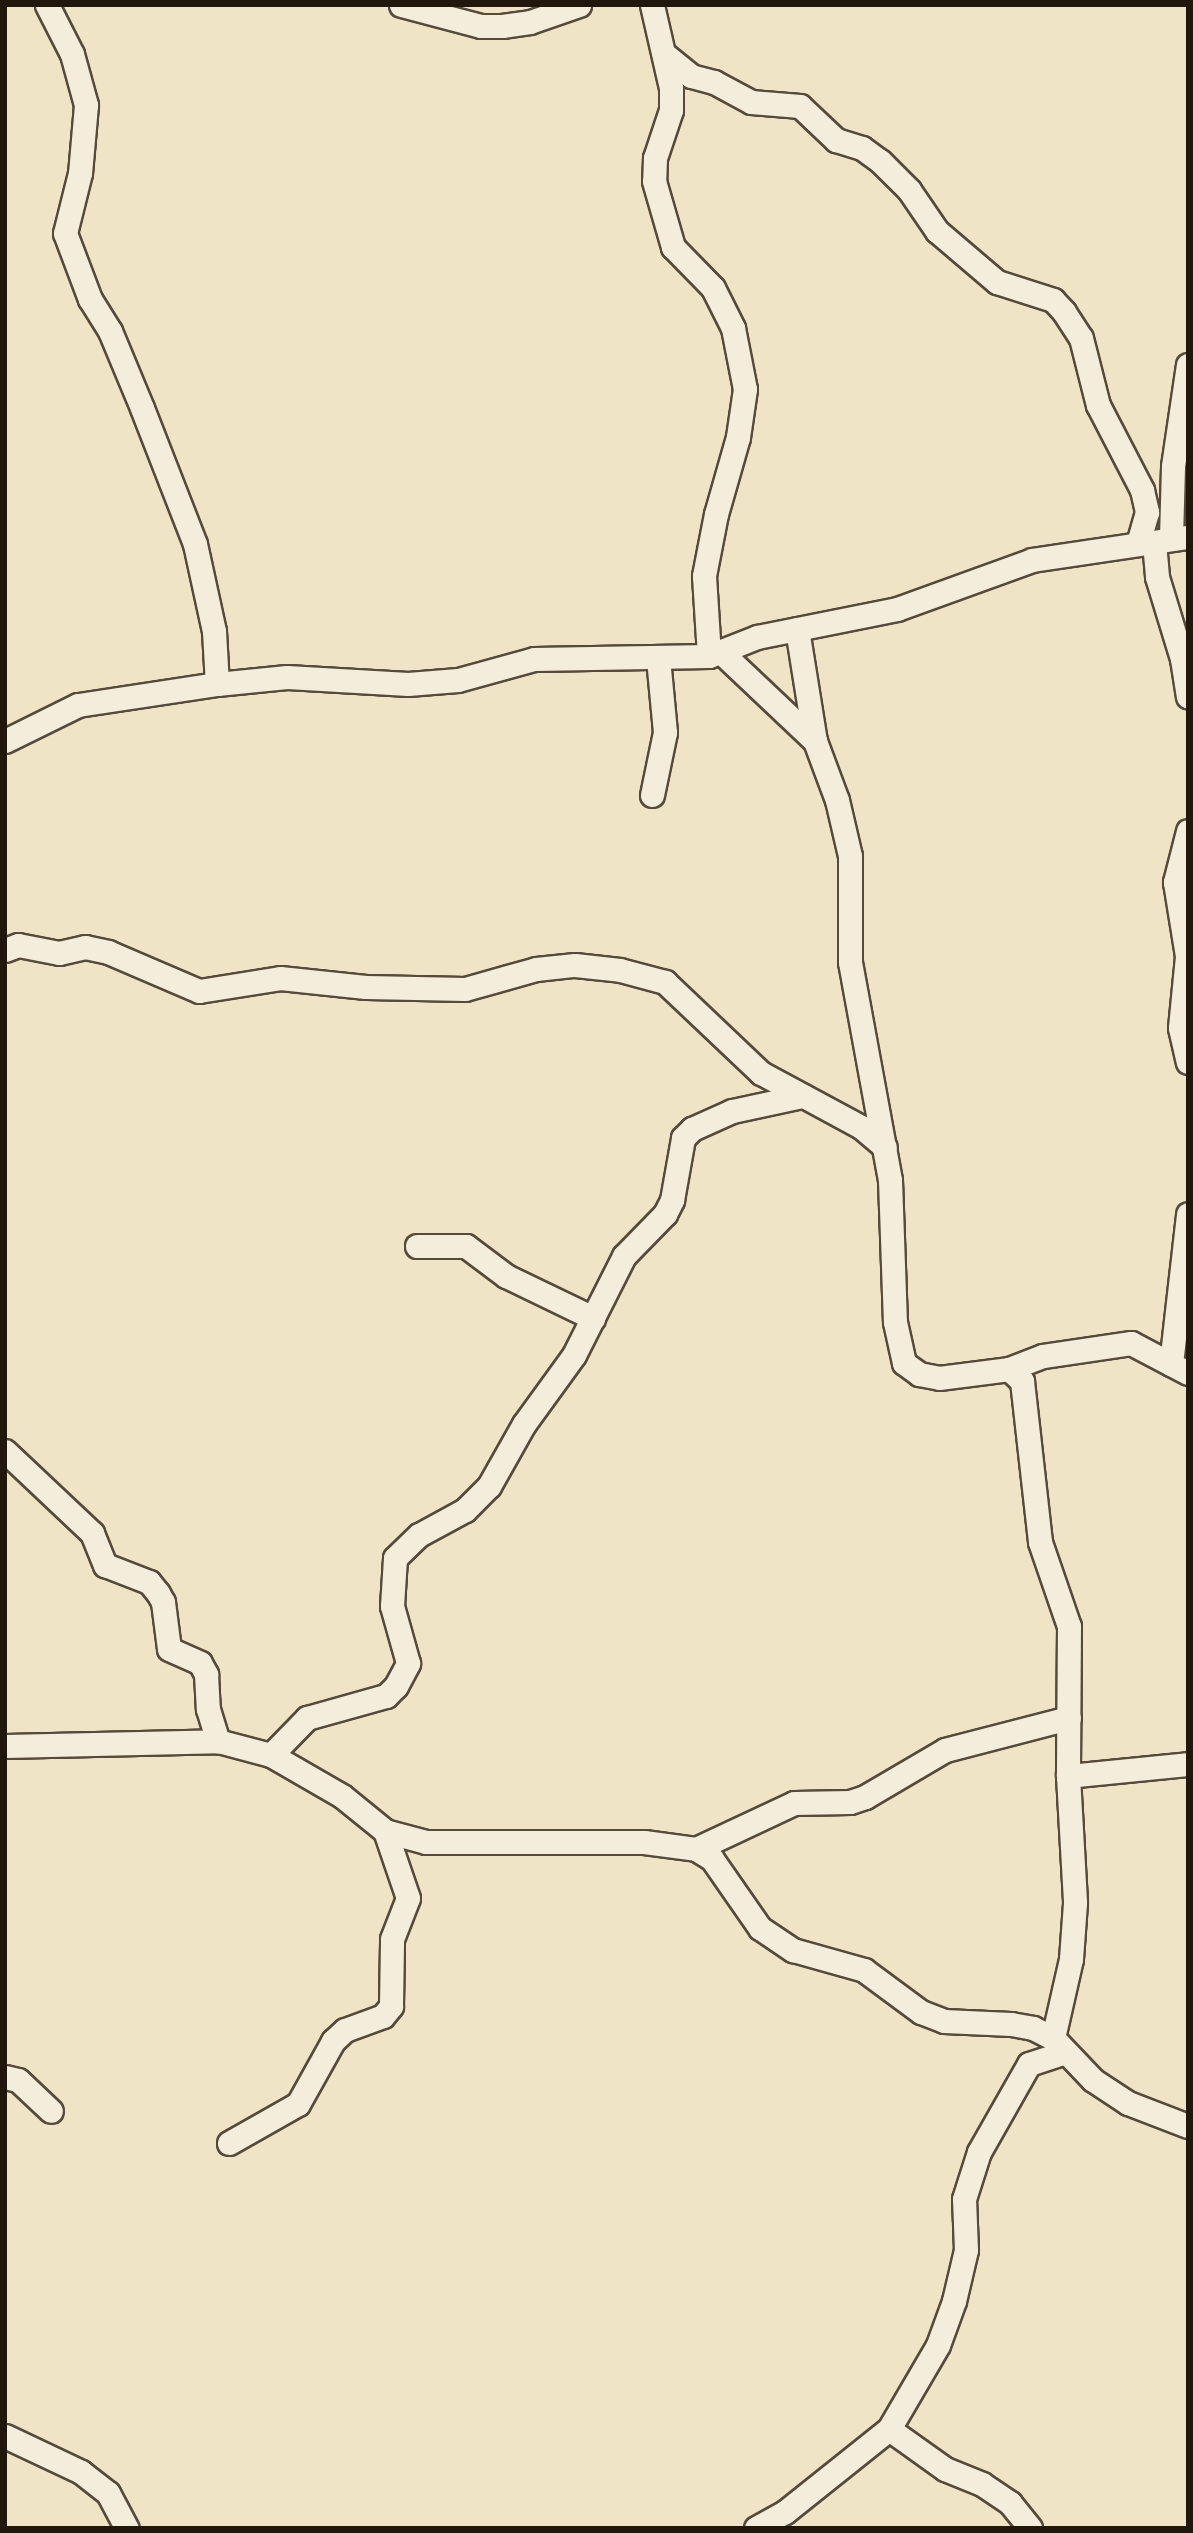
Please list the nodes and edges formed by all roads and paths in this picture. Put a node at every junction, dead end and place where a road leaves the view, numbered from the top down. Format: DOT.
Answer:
graph roads {
  1 [pos="47,5"];
  2 [pos="401,5"];
  3 [pos="579,5"];
  4 [pos="652,5"];
  5 [pos="664,54"];
  6 [pos="1188,365"];
  7 [pos="1163,540"];
  8 [pos="797,629"];
  9 [pos="715,654"];
  10 [pos="658,658"];
  11 [pos="218,684"];
  12 [pos="1188,697"];
  13 [pos="5,741"];
  14 [pos="815,741"];
  15 [pos="652,795"];
  16 [pos="1188,831"];
  17 [pos="5,950"];
  18 [pos="1188,1062"];
  19 [pos="802,1096"];
  20 [pos="885,1147"];
  21 [pos="1188,1214"];
  22 [pos="417,1246"];
  23 [pos="593,1318"];
  24 [pos="1009,1369"];
  25 [pos="1179,1369"];
  26 [pos="5,1451"];
  27 [pos="1069,1718"];
  28 [pos="218,1741"];
  29 [pos="5,1746"];
  30 [pos="271,1755"];
  31 [pos="1188,1764"];
  32 [pos="1068,1776"];
  33 [pos="385,1831"];
  34 [pos="696,1849"];
  35 [pos="1058,2045"];
  36 [pos="5,2077"];
  37 [pos="51,2112"];
  38 [pos="1188,2126"];
  39 [pos="229,2143"];
  40 [pos="889,2429"];
  41 [pos="5,2436"];
  42 [pos="127,2528"];
  43 [pos="757,2528"];
  44 [pos="1030,2528"];
  1 -- 11 [label="street"];
  2 -- 3 [label="street"];
  4 -- 5 [label="street"];
  5 -- 7 [label="street"];
  5 -- 9 [label="street"];
  6 -- 7 [label="street"];
  7 -- 8 [label="street"];
  7 -- 12 [label="street"];
  8 -- 9 [label="street"];
  8 -- 14 [label="street"];
  9 -- 10 [label="street"];
  9 -- 14 [label="street"];
  10 -- 11 [label="street"];
  10 -- 15 [label="street"];
  11 -- 13 [label="street"];
  14 -- 20 [label="street"];
  16 -- 18 [label="street"];
  17 -- 19 [label="street"];
  19 -- 20 [label="street"];
  19 -- 23 [label="street"];
  20 -- 24 [label="street"];
  21 -- 25 [label="street"];
  22 -- 23 [label="street"];
  23 -- 30 [label="street"];
  24 -- 25 [label="street"];
  24 -- 27 [label="street"];
  26 -- 28 [label="street"];
  27 -- 32 [label="street"];
  27 -- 34 [label="street"];
  28 -- 29 [label="street"];
  28 -- 30 [label="street"];
  30 -- 33 [label="street"];
  31 -- 32 [label="street"];
  32 -- 35 [label="street"];
  33 -- 34 [label="street"];
  33 -- 39 [label="street"];
  34 -- 35 [label="street"];
  35 -- 38 [label="street"];
  35 -- 40 [label="street"];
  36 -- 37 [label="street"];
  40 -- 43 [label="street"];
  40 -- 44 [label="street"];
  41 -- 42 [label="street"];
}
